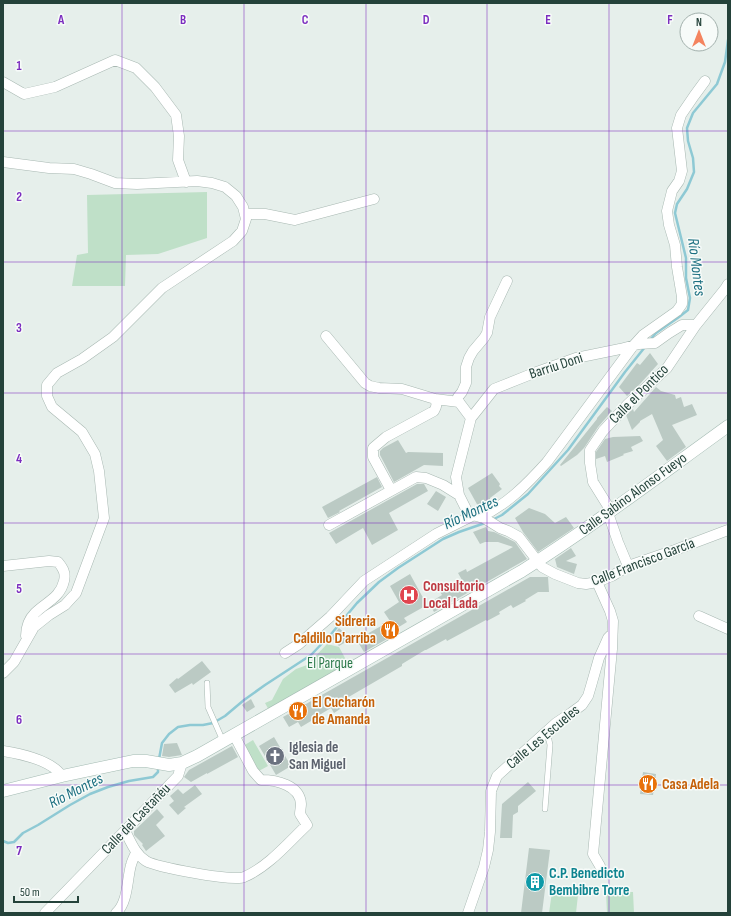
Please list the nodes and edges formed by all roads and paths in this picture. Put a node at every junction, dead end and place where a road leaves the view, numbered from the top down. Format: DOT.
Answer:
graph roads {
  1 [pos="705,81"];
  2 [pos="3,82"];
  3 [pos="3,162"];
  4 [pos="186,182"];
  5 [pos="374,199"];
  6 [pos="245,214"];
  7 [pos="507,281"];
  8 [pos="728,285"];
  9 [pos="696,325"];
  10 [pos="326,336"];
  11 [pos="636,345"];
  12 [pos="435,399"];
  13 [pos="460,402"];
  14 [pos="471,418"];
  15 [pos="728,426"];
  16 [pos="391,490"];
  17 [pos="460,495"];
  18 [pos="610,512"];
  19 [pos="479,517"];
  20 [pos="329,524"];
  21 [pos="728,530"];
  22 [pos="538,561"];
  23 [pos="3,566"];
  24 [pos="628,566"];
  25 [pos="597,582"];
  26 [pos="699,616"];
  27 [pos="728,630"];
  28 [pos="612,634"];
  29 [pos="25,643"];
  30 [pos="285,654"];
  31 [pos="3,673"];
  32 [pos="207,683"];
  33 [pos="544,733"];
  34 [pos="234,735"];
  35 [pos="223,741"];
  36 [pos="3,751"];
  37 [pos="182,763"];
  38 [pos="62,776"];
  39 [pos="3,791"];
  40 [pos="545,809"];
  41 [pos="125,831"];
  42 [pos="136,853"];
  43 [pos="600,866"];
  44 [pos="45,913"];
  45 [pos="116,913"];
  46 [pos="468,913"];
  1 -- 11 [label="street"];
  2 -- 4 [label="street"];
  3 -- 4 [label="street"];
  4 -- 6 [label="street"];
  5 -- 6 [label="street"];
  6 -- 29 [label="street"];
  7 -- 13 [label="street"];
  8 -- 9 [label="street, Calle el Pontico"];
  9 -- 11 [label="street, Barriu Doni"];
  9 -- 18 [label="street, Calle el Pontico"];
  10 -- 12 [label="street"];
  11 -- 14 [label="street, Barriu Doni"];
  11 -- 19 [label="street"];
  12 -- 13 [label="street"];
  12 -- 16 [label="street"];
  13 -- 14 [label="street"];
  14 -- 17 [label="street, Barriu Doni"];
  15 -- 18 [label="street, Calle Sabino Alonso Fueyo"];
  16 -- 17 [label="street"];
  16 -- 20 [label="street"];
  17 -- 19 [label="street, Barriu Doni"];
  18 -- 22 [label="street, Calle Sabino Alonso Fueyo"];
  18 -- 24 [label="street, Calle el Pontico"];
  19 -- 22 [label="street, Barriu Doni"];
  19 -- 30 [label="street"];
  21 -- 24 [label="street, Calle Francisco García"];
  22 -- 25 [label="street, Calle Francisco García"];
  22 -- 34 [label="street, Calle Sabino Alonso Fueyo"];
  23 -- 29 [label="street"];
  24 -- 25 [label="street, Calle Francisco García"];
  25 -- 28 [label="street, Calle Les Escueles"];
  26 -- 27 [label="street"];
  28 -- 33 [label="street, Calle Les Escueles"];
  28 -- 43 [label="street, Calle Les Escueles"];
  29 -- 31 [label="street"];
  32 -- 35 [label="lane"];
  33 -- 40 [label="lane"];
  33 -- 46 [label="street, Calle Les Escueles"];
  34 -- 35 [label="street, Calle Sabino Alonso Fueyo"];
  34 -- 42 [label="street"];
  35 -- 37 [label="street, Calle Sabino Alonso Fueyo"];
  36 -- 38 [label="street"];
  37 -- 38 [label="street, Calle Sabino Alonso Fueyo"];
  37 -- 41 [label="street, Calle del Castañéu"];
  38 -- 39 [label="street, Calle Sabino Alonso Fueyo"];
  41 -- 42 [label="street"];
  41 -- 44 [label="street, Calle del Castañéu"];
  42 -- 45 [label="street"];
}
